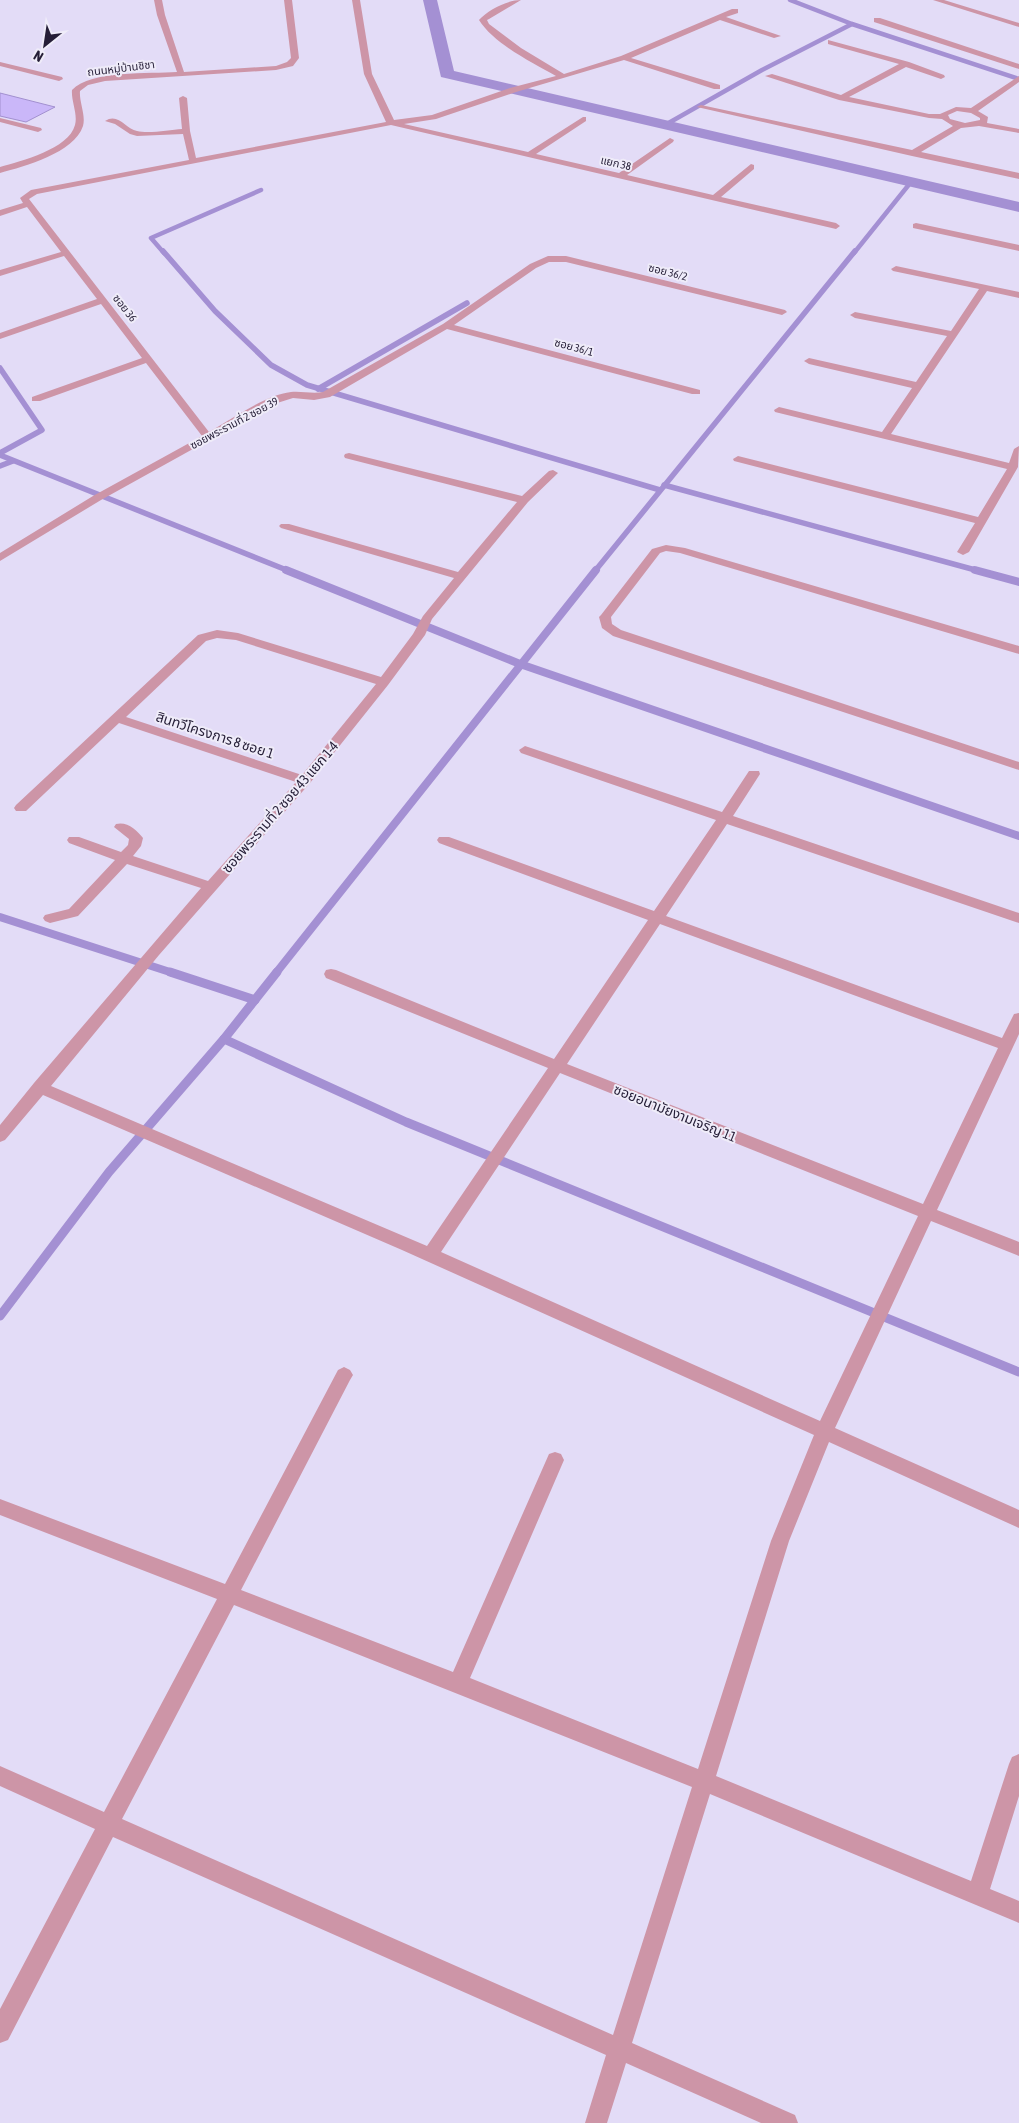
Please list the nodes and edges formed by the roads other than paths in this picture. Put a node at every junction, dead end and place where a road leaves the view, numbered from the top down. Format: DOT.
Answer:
graph roads {
  1 [pos="158,0"];
  2 [pos="288,0"];
  3 [pos="356,0"];
  4 [pos="516,0"];
  5 [pos="937,0"];
  6 [pos="735,11"];
  7 [pos="720,18"];
  8 [pos="877,20"];
  9 [pos="1019,25"];
  10 [pos="777,36"];
  11 [pos="831,42"];
  12 [pos="624,58"];
  13 [pos="0,64"];
  14 [pos="906,64"];
  15 [pos="1019,67"];
  16 [pos="181,73"];
  17 [pos="769,76"];
  18 [pos="563,77"];
  19 [pos="940,77"];
  20 [pos="1019,78"];
  21 [pos="59,80"];
  22 [pos="717,87"];
  23 [pos="183,98"];
  24 [pos="842,98"];
  25 [pos="701,107"];
  26 [pos="973,111"];
  27 [pos="944,117"];
  28 [pos="584,119"];
  29 [pos="0,120"];
  30 [pos="109,120"];
  31 [pos="390,123"];
  32 [pos="980,124"];
  33 [pos="960,125"];
  34 [pos="38,130"];
  35 [pos="186,130"];
  36 [pos="1019,131"];
  37 [pos="670,140"];
  38 [pos="912,154"];
  39 [pos="529,155"];
  40 [pos="193,160"];
  41 [pos="751,167"];
  42 [pos="0,170"];
  43 [pos="621,176"];
  44 [pos="1019,176"];
  45 [pos="714,198"];
  46 [pos="27,200"];
  47 [pos="0,212"];
  48 [pos="836,226"];
  49 [pos="916,226"];
  50 [pos="1019,248"];
  51 [pos="66,253"];
  52 [pos="548,259"];
  53 [pos="896,269"];
  54 [pos="0,272"];
  55 [pos="984,288"];
  56 [pos="1019,295"];
  57 [pos="103,300"];
  58 [pos="782,312"];
  59 [pos="855,315"];
  60 [pos="446,326"];
  61 [pos="953,334"];
  62 [pos="0,336"];
  63 [pos="148,359"];
  64 [pos="808,361"];
  65 [pos="919,386"];
  66 [pos="696,392"];
  67 [pos="36,399"];
  68 [pos="779,410"];
  69 [pos="885,436"];
  70 [pos="208,437"];
  71 [pos="1019,449"];
  72 [pos="349,456"];
  73 [pos="738,459"];
  74 [pos="1012,467"];
  75 [pos="553,473"];
  76 [pos="524,500"];
  77 [pos="981,521"];
  78 [pos="285,526"];
  79 [pos="963,552"];
  80 [pos="0,558"];
  81 [pos="462,577"];
  82 [pos="1019,650"];
  83 [pos="384,682"];
  84 [pos="116,718"];
  85 [pos="525,750"];
  86 [pos="1019,766"];
  87 [pos="754,774"];
  88 [pos="305,780"];
  89 [pos="21,808"];
  90 [pos="725,817"];
  91 [pos="121,826"];
  92 [pos="74,840"];
  93 [pos="444,840"];
  94 [pos="124,858"];
  95 [pos="212,887"];
  96 [pos="50,918"];
  97 [pos="658,918"];
  98 [pos="1019,918"];
  99 [pos="331,974"];
  100 [pos="1018,1024"];
  101 [pos="1006,1045"];
  102 [pos="557,1066"];
  103 [pos="40,1087"];
  104 [pos="0,1136"];
  105 [pos="927,1212"];
  106 [pos="1019,1249"];
  107 [pos="430,1256"];
  108 [pos="344,1375"];
  109 [pos="824,1432"];
  110 [pos="555,1460"];
  111 [pos="0,1507"];
  112 [pos="1019,1519"];
  113 [pos="231,1594"];
  114 [pos="458,1684"];
  115 [pos="1019,1764"];
  116 [pos="0,1776"];
  117 [pos="703,1781"];
  118 [pos="110,1825"];
  119 [pos="977,1894"];
  120 [pos="1019,1912"];
  121 [pos="0,2032"];
  122 [pos="619,2050"];
  123 [pos="596,2123"];
  124 [pos="787,2123"];
  1 -- 16 [label="street, ถนนหมู่บ้านชิชา"];
  2 -- 16 [label="street, ถนนหมู่บ้านชิชา"];
  3 -- 31 [label="street"];
  4 -- 18 [label="street"];
  5 -- 9 [label="street"];
  6 -- 7 [label="street"];
  7 -- 10 [label="street"];
  7 -- 12 [label="street"];
  8 -- 15 [label="street"];
  11 -- 14 [label="street"];
  12 -- 18 [label="street"];
  12 -- 22 [label="street"];
  13 -- 21 [label="street"];
  14 -- 19 [label="street"];
  14 -- 24 [label="street"];
  16 -- 42 [label="street, ถนนหมู่บ้านชิชา"];
  17 -- 24 [label="street"];
  18 -- 31 [label="street"];
  20 -- 26 [label="street"];
  23 -- 35 [label="street"];
  24 -- 27 [label="street"];
  25 -- 38 [label="street"];
  26 -- 27 [label="street"];
  26 -- 32 [label="street"];
  27 -- 33 [label="street"];
  28 -- 39 [label="street"];
  29 -- 34 [label="street"];
  30 -- 35 [label="street"];
  31 -- 39 [label="street, แยก 38"];
  31 -- 40 [label="street"];
  32 -- 33 [label="street"];
  32 -- 36 [label="street"];
  33 -- 38 [label="street"];
  35 -- 40 [label="street"];
  37 -- 43 [label="street"];
  38 -- 44 [label="street"];
  39 -- 43 [label="street, แยก 38"];
  40 -- 46 [label="street"];
  41 -- 45 [label="street"];
  43 -- 45 [label="street, แยก 38"];
  45 -- 48 [label="street, แยก 38"];
  46 -- 47 [label="street"];
  46 -- 51 [label="street, ซอย 36"];
  49 -- 50 [label="street"];
  51 -- 54 [label="street"];
  51 -- 57 [label="street, ซอย 36"];
  52 -- 58 [label="street, ซอย 36/2"];
  52 -- 60 [label="street, ซอยพระรามที่ 2 ซอย 39"];
  53 -- 55 [label="street"];
  55 -- 56 [label="street"];
  55 -- 61 [label="street"];
  57 -- 62 [label="street"];
  57 -- 63 [label="street, ซอย 36"];
  59 -- 61 [label="street"];
  60 -- 66 [label="street, ซอย 36/1"];
  60 -- 70 [label="street, ซอยพระรามที่ 2 ซอย 39"];
  61 -- 65 [label="street"];
  63 -- 67 [label="street"];
  63 -- 70 [label="street, ซอย 36"];
  64 -- 65 [label="street"];
  65 -- 69 [label="street"];
  68 -- 69 [label="street"];
  69 -- 74 [label="street"];
  70 -- 80 [label="street, ซอยพระรามที่ 2 ซอย 39"];
  71 -- 74 [label="street"];
  72 -- 76 [label="street"];
  73 -- 77 [label="street"];
  74 -- 77 [label="street"];
  75 -- 76 [label="street, ซอยพระรามที่ 2 ซอย 43 แยก 1-4"];
  76 -- 81 [label="street, ซอยพระรามที่ 2 ซอย 43 แยก 1-4"];
  77 -- 79 [label="street"];
  78 -- 81 [label="street"];
  81 -- 83 [label="street, ซอยพระรามที่ 2 ซอย 43 แยก 1-4"];
  82 -- 86 [label="street"];
  83 -- 84 [label="street"];
  83 -- 88 [label="street, ซอยพระรามที่ 2 ซอย 43 แยก 1-4"];
  84 -- 88 [label="street, สินทวีโครงการ 8 ซอย 1"];
  84 -- 89 [label="street"];
  85 -- 90 [label="street"];
  87 -- 90 [label="street"];
  88 -- 95 [label="street, ซอยพระรามที่ 2 ซอย 43 แยก 1-4"];
  90 -- 97 [label="street"];
  90 -- 98 [label="street"];
  91 -- 94 [label="street"];
  92 -- 94 [label="street"];
  93 -- 97 [label="street"];
  94 -- 95 [label="street"];
  94 -- 96 [label="street"];
  95 -- 103 [label="street, ซอยพระรามที่ 2 ซอย 43 แยก 1-4"];
  97 -- 101 [label="street"];
  97 -- 102 [label="street"];
  99 -- 102 [label="street, ซอยอนามัยงามเจริญ 11"];
  100 -- 101 [label="street"];
  101 -- 105 [label="street"];
  102 -- 105 [label="street, ซอยอนามัยงามเจริญ 11"];
  102 -- 107 [label="street"];
  103 -- 104 [label="street, ซอยพระรามที่ 2 ซอย 43 แยก 1-4"];
  103 -- 107 [label="street"];
  105 -- 106 [label="street, ซอยอนามัยงามเจริญ 11"];
  105 -- 109 [label="street"];
  107 -- 109 [label="street"];
  108 -- 113 [label="street"];
  109 -- 112 [label="street"];
  109 -- 117 [label="street"];
  110 -- 114 [label="street"];
  111 -- 113 [label="street"];
  113 -- 114 [label="street"];
  113 -- 118 [label="street"];
  114 -- 117 [label="street"];
  115 -- 119 [label="street"];
  116 -- 118 [label="street"];
  117 -- 119 [label="street"];
  117 -- 122 [label="street"];
  118 -- 121 [label="street"];
  118 -- 122 [label="street"];
  119 -- 120 [label="street"];
  122 -- 123 [label="street"];
  122 -- 124 [label="street"];
}
